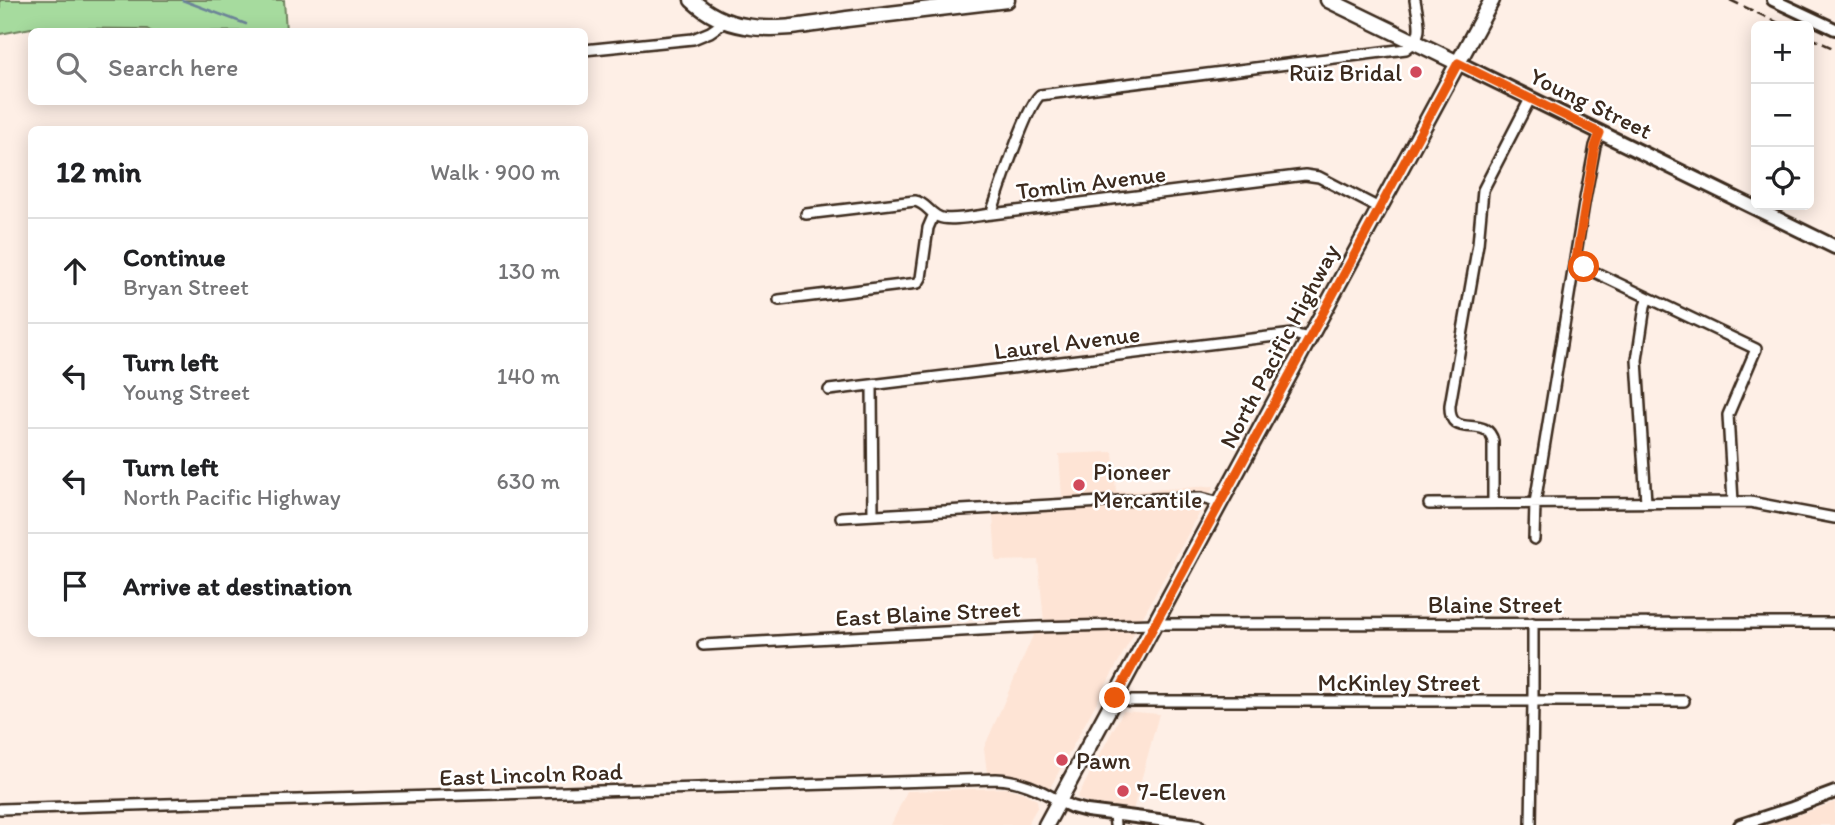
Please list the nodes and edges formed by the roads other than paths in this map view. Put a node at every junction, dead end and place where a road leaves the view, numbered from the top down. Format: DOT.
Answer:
graph roads {
  1 [pos="692,0"];
  2 [pos="1007,0"];
  3 [pos="1328,0"];
  4 [pos="1415,0"];
  5 [pos="1492,0"];
  6 [pos="1773,0"];
  7 [pos="726,21"];
  8 [pos="1835,29"];
  9 [pos="1415,43"];
  10 [pos="588,50"];
  11 [pos="1458,63"];
  12 [pos="1530,99"];
  13 [pos="1600,133"];
  14 [pos="1379,208"];
  15 [pos="806,214"];
  16 [pos="934,214"];
  17 [pos="992,214"];
  18 [pos="1835,247"];
  19 [pos="1575,265"];
  20 [pos="1648,298"];
  21 [pos="779,300"];
  22 [pos="1309,338"];
  23 [pos="872,386"];
  24 [pos="829,390"];
  25 [pos="1646,502"];
  26 [pos="1733,502"];
  27 [pos="1220,503"];
  28 [pos="1493,503"];
  29 [pos="1535,503"];
  30 [pos="1429,504"];
  31 [pos="873,515"];
  32 [pos="841,517"];
  33 [pos="1835,518"];
  34 [pos="1534,539"];
  35 [pos="1835,622"];
  36 [pos="1155,624"];
  37 [pos="1532,624"];
  38 [pos="703,645"];
  39 [pos="1115,698"];
  40 [pos="1534,701"];
  41 [pos="1684,701"];
  42 [pos="1835,792"];
  43 [pos="1059,801"];
  44 [pos="0,809"];
  45 [pos="1115,820"];
  46 [pos="1046,825"];
  47 [pos="1199,825"];
  48 [pos="1531,825"];
  49 [pos="1740,825"];
  1 -- 7 [label="main road"];
  2 -- 7 [label="main road"];
  3 -- 9 [label="main road, Young Street"];
  4 -- 9 [label="street"];
  5 -- 11 [label="main road, North Pacific Highway"];
  6 -- 8 [label="street"];
  7 -- 10 [label="street"];
  9 -- 11 [label="main road, Young Street"];
  9 -- 17 [label="street"];
  11 -- 12 [label="main road, Young Street"];
  11 -- 14 [label="main road, North Pacific Highway"];
  12 -- 13 [label="main road, Young Street"];
  12 -- 28 [label="street"];
  13 -- 18 [label="main road, Young Street"];
  13 -- 19 [label="street"];
  14 -- 17 [label="street, Tomlin Avenue"];
  14 -- 22 [label="main road, North Pacific Highway"];
  15 -- 16 [label="street, Tomlin Avenue"];
  16 -- 17 [label="street, Tomlin Avenue"];
  16 -- 21 [label="street"];
  19 -- 20 [label="street"];
  19 -- 29 [label="street"];
  20 -- 25 [label="street"];
  20 -- 26 [label="street"];
  22 -- 23 [label="street, Laurel Avenue"];
  22 -- 27 [label="main road, North Pacific Highway"];
  23 -- 24 [label="street, Laurel Avenue"];
  23 -- 31 [label="street"];
  25 -- 26 [label="street"];
  25 -- 29 [label="street"];
  26 -- 33 [label="street"];
  27 -- 31 [label="street"];
  27 -- 36 [label="main road, North Pacific Highway"];
  28 -- 29 [label="street"];
  28 -- 30 [label="street"];
  29 -- 34 [label="street"];
  31 -- 32 [label="street"];
  35 -- 37 [label="street, Blaine Street"];
  36 -- 37 [label="street, Blaine Street"];
  36 -- 38 [label="street, East Blaine Street"];
  36 -- 39 [label="main road, North Pacific Highway"];
  37 -- 40 [label="street"];
  39 -- 40 [label="street, McKinley Street"];
  39 -- 43 [label="main road, North Pacific Highway"];
  40 -- 41 [label="street, McKinley Street"];
  40 -- 48 [label="street"];
  42 -- 49 [label="street"];
  43 -- 44 [label="street, East Lincoln Road"];
  43 -- 45 [label="street"];
  43 -- 46 [label="main road, North Pacific Highway"];
  45 -- 47 [label="street"];
}
